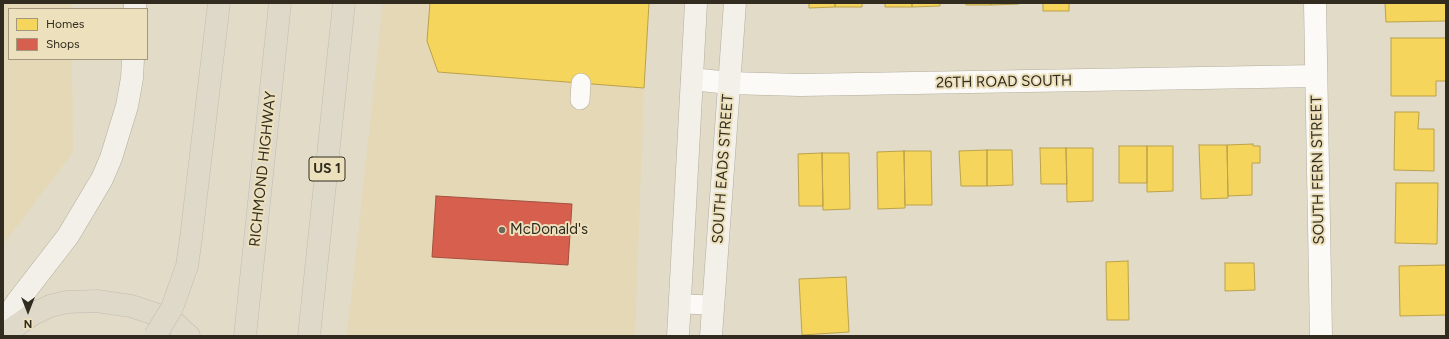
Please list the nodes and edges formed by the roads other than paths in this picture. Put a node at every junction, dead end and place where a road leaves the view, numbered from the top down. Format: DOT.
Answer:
graph roads {
  1 [pos="219,3"];
  2 [pos="280,3"];
  3 [pos="344,3"];
  4 [pos="696,3"];
  5 [pos="735,3"];
  6 [pos="1315,3"];
  7 [pos="133,60"];
  8 [pos="1316,76"];
  9 [pos="692,80"];
  10 [pos="729,83"];
  11 [pos="680,304"];
  12 [pos="714,305"];
  13 [pos="3,323"];
  14 [pos="3,335"];
  15 [pos="155,336"];
  16 [pos="189,336"];
  17 [pos="246,336"];
  18 [pos="309,336"];
  19 [pos="678,336"];
  20 [pos="711,336"];
  21 [pos="1321,336"];
  1 -- 15 [label="highway, bridge"];
  2 -- 17 [label="highway, RICHMOND HIGHWAY"];
  3 -- 18 [label="highway, US 1"];
  4 -- 9 [label="street"];
  5 -- 10 [label="street, SOUTH EADS STREET"];
  6 -- 8 [label="street, SOUTH FERN STREET"];
  7 -- 13 [label="street"];
  8 -- 10 [label="street, 26TH ROAD SOUTH"];
  8 -- 21 [label="street, SOUTH FERN STREET"];
  9 -- 10 [label="street, 26TH ROAD SOUTH"];
  9 -- 11 [label="street"];
  10 -- 12 [label="street, SOUTH EADS STREET"];
  11 -- 12 [label="lane"];
  11 -- 19 [label="street"];
  12 -- 20 [label="street, SOUTH EADS STREET"];
  14 -- 16 [label="highway"];
}
